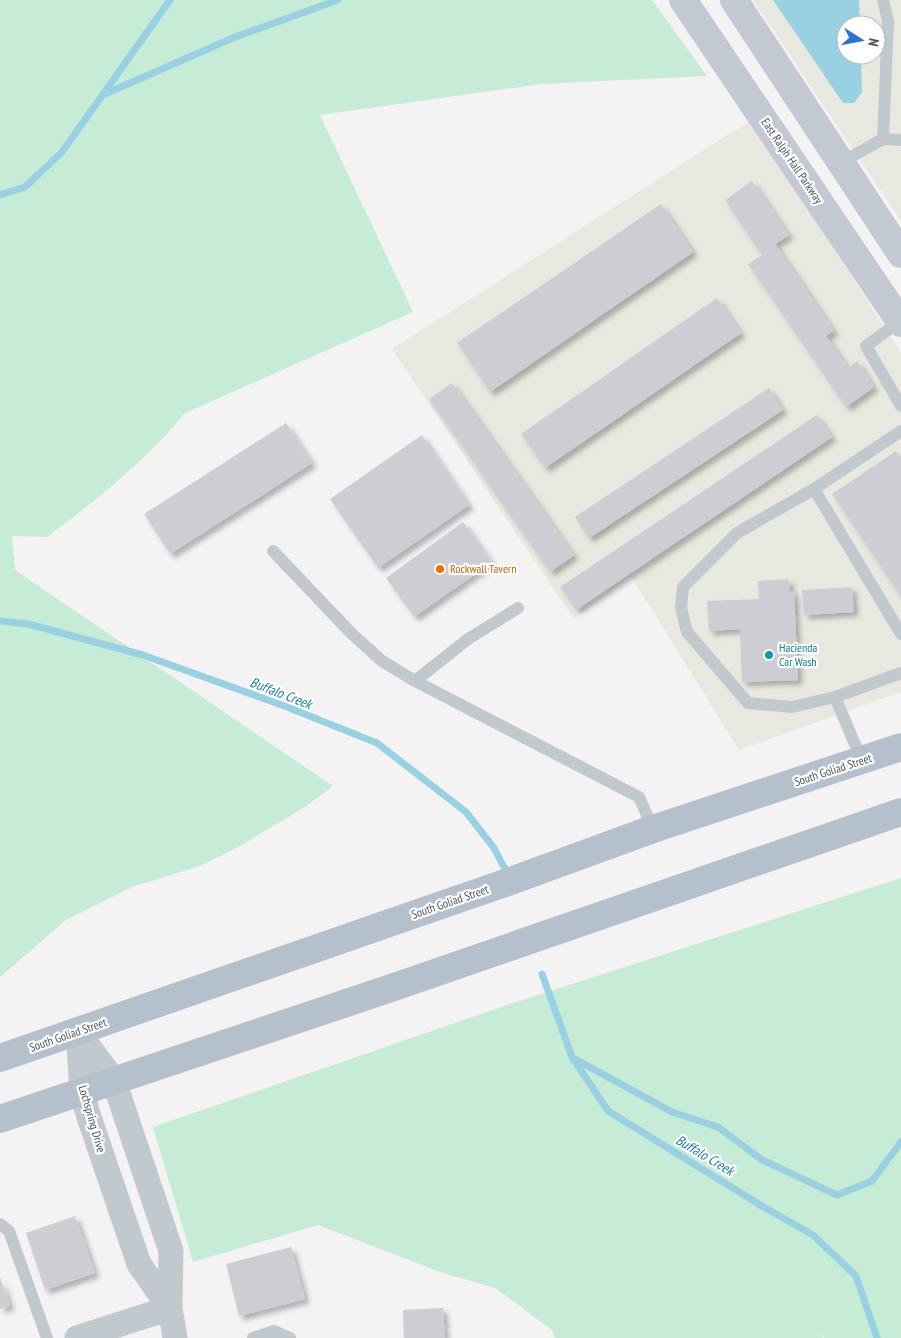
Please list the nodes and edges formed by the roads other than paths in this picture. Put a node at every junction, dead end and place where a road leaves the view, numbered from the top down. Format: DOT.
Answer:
graph roads {
  1 [pos="683,0"];
  2 [pos="734,0"];
  3 [pos="883,0"];
  4 [pos="883,139"];
  5 [pos="901,140"];
  6 [pos="840,163"];
  7 [pos="808,185"];
  8 [pos="901,254"];
  9 [pos="901,322"];
  10 [pos="901,406"];
  11 [pos="901,431"];
  12 [pos="814,489"];
  13 [pos="273,551"];
  14 [pos="518,608"];
  15 [pos="901,634"];
  16 [pos="901,672"];
  17 [pos="415,681"];
  18 [pos="835,697"];
  19 [pos="901,747"];
  20 [pos="862,761"];
  21 [pos="901,812"];
  22 [pos="653,829"];
  23 [pos="78,1032"];
  24 [pos="0,1058"];
  25 [pos="114,1081"];
  26 [pos="82,1092"];
  27 [pos="0,1119"];
  28 [pos="0,1224"];
  29 [pos="170,1308"];
  30 [pos="47,1338"];
  31 [pos="77,1338"];
  32 [pos="175,1338"];
  33 [pos="253,1338"];
  34 [pos="290,1338"];
  1 -- 7 [label="main road, East Ralph Hall Parkway"];
  2 -- 6 [label="main road"];
  3 -- 4 [label="lane"];
  4 -- 5 [label="lane"];
  4 -- 6 [label="lane"];
  6 -- 7 [label="main road"];
  6 -- 8 [label="main road"];
  7 -- 9 [label="main road, East Ralph Hall Parkway"];
  9 -- 10 [label="lane"];
  11 -- 12 [label="lane"];
  12 -- 15 [label="lane"];
  12 -- 18 [label="lane"];
  13 -- 17 [label="lane"];
  14 -- 17 [label="lane"];
  16 -- 18 [label="lane"];
  17 -- 22 [label="lane"];
  18 -- 20 [label="lane"];
  19 -- 20 [label="main road, South Goliad Street"];
  20 -- 22 [label="main road, South Goliad Street"];
  21 -- 25 [label="main road"];
  22 -- 23 [label="main road, South Goliad Street"];
  23 -- 24 [label="main road, South Goliad Street"];
  23 -- 25 [label="street, Lochspring Drive"];
  23 -- 26 [label="street, Lochspring Drive"];
  25 -- 26 [label="main road"];
  25 -- 29 [label="street, Lochspring Drive"];
  26 -- 27 [label="main road"];
  26 -- 29 [label="street, Lochspring Drive"];
  28 -- 30 [label="lane"];
  29 -- 31 [label="street"];
  29 -- 32 [label="street, Lochspring Drive"];
  33 -- 34 [label="lane"];
}
